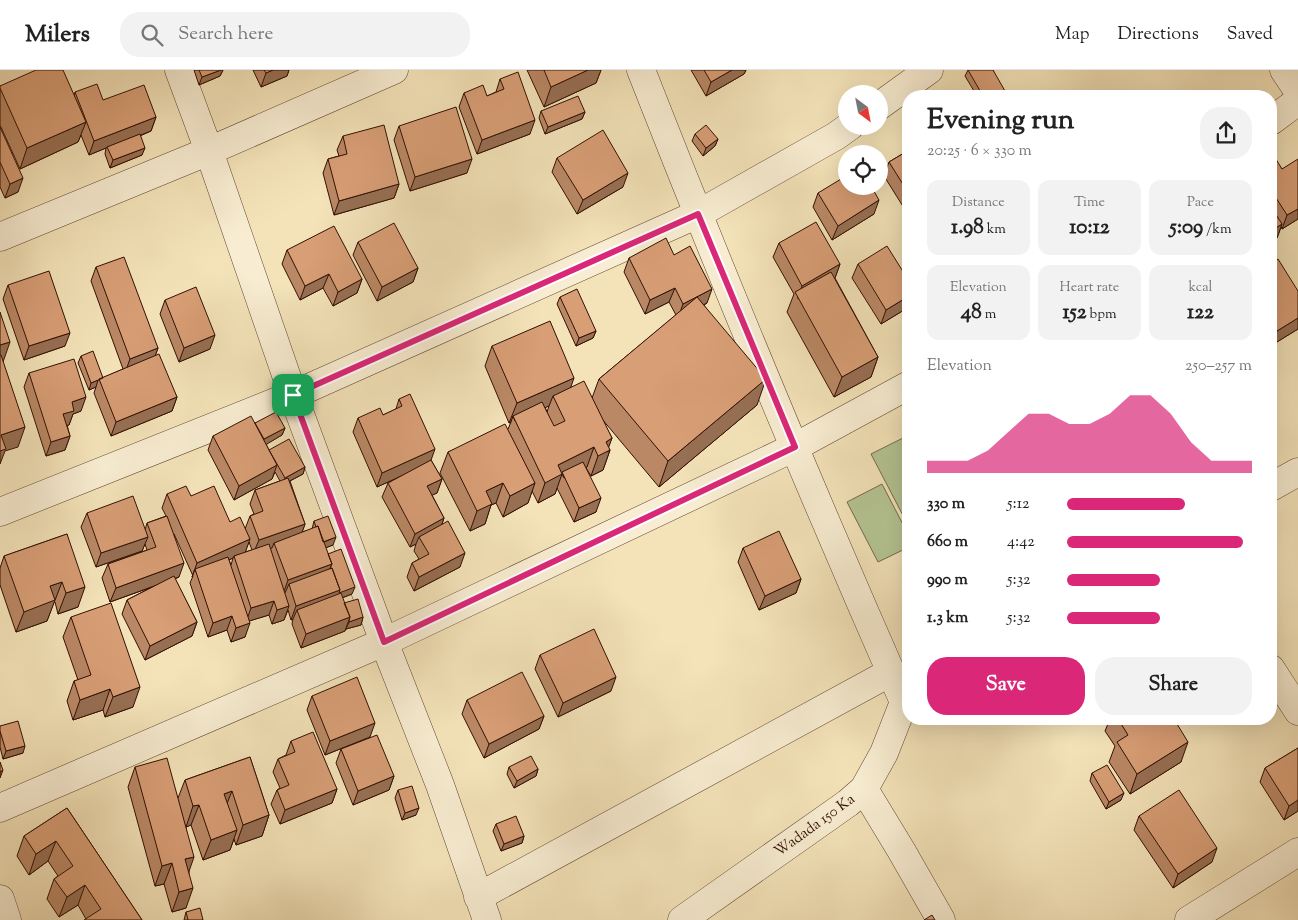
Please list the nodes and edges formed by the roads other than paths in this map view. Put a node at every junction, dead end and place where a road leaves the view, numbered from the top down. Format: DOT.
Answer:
graph roads {
  1 [pos="179,70"];
  2 [pos="394,70"];
  3 [pos="642,70"];
  4 [pos="929,70"];
  5 [pos="1284,70"];
  6 [pos="1298,92"];
  7 [pos="888,100"];
  8 [pos="1298,101"];
  9 [pos="1277,117"];
  10 [pos="838,135"];
  11 [pos="209,151"];
  12 [pos="698,214"];
  13 [pos="0,237"];
  14 [pos="902,389"];
  15 [pos="293,395"];
  16 [pos="795,447"];
  17 [pos="1298,472"];
  18 [pos="1277,484"];
  19 [pos="0,512"];
  20 [pos="384,642"];
  21 [pos="891,672"];
  22 [pos="1277,678"];
  23 [pos="902,693"];
  24 [pos="902,710"];
  25 [pos="1298,711"];
  26 [pos="864,789"];
  27 [pos="0,808"];
  28 [pos="1298,852"];
  29 [pos="0,899"];
  30 [pos="482,908"];
  31 [pos="7,920"];
  32 [pos="682,920"];
  33 [pos="941,920"];
  34 [pos="1189,920"];
  1 -- 11 [label="street"];
  2 -- 11 [label="street"];
  3 -- 12 [label="street"];
  4 -- 7 [label="street"];
  5 -- 6 [label="street"];
  8 -- 9 [label="street"];
  10 -- 12 [label="street"];
  11 -- 13 [label="street"];
  11 -- 15 [label="street"];
  12 -- 15 [label="street"];
  12 -- 16 [label="street"];
  14 -- 16 [label="street"];
  15 -- 19 [label="street"];
  15 -- 20 [label="street"];
  16 -- 20 [label="street"];
  16 -- 21 [label="street"];
  17 -- 18 [label="street"];
  20 -- 27 [label="street"];
  20 -- 30 [label="street"];
  21 -- 23 [label="street"];
  21 -- 30 [label="street"];
  22 -- 25 [label="street"];
  24 -- 26 [label="street, Wadada 150 Ka"];
  26 -- 32 [label="street, Wadada 150 Ka"];
  26 -- 33 [label="street"];
  28 -- 34 [label="street"];
  29 -- 31 [label="street"];
}
